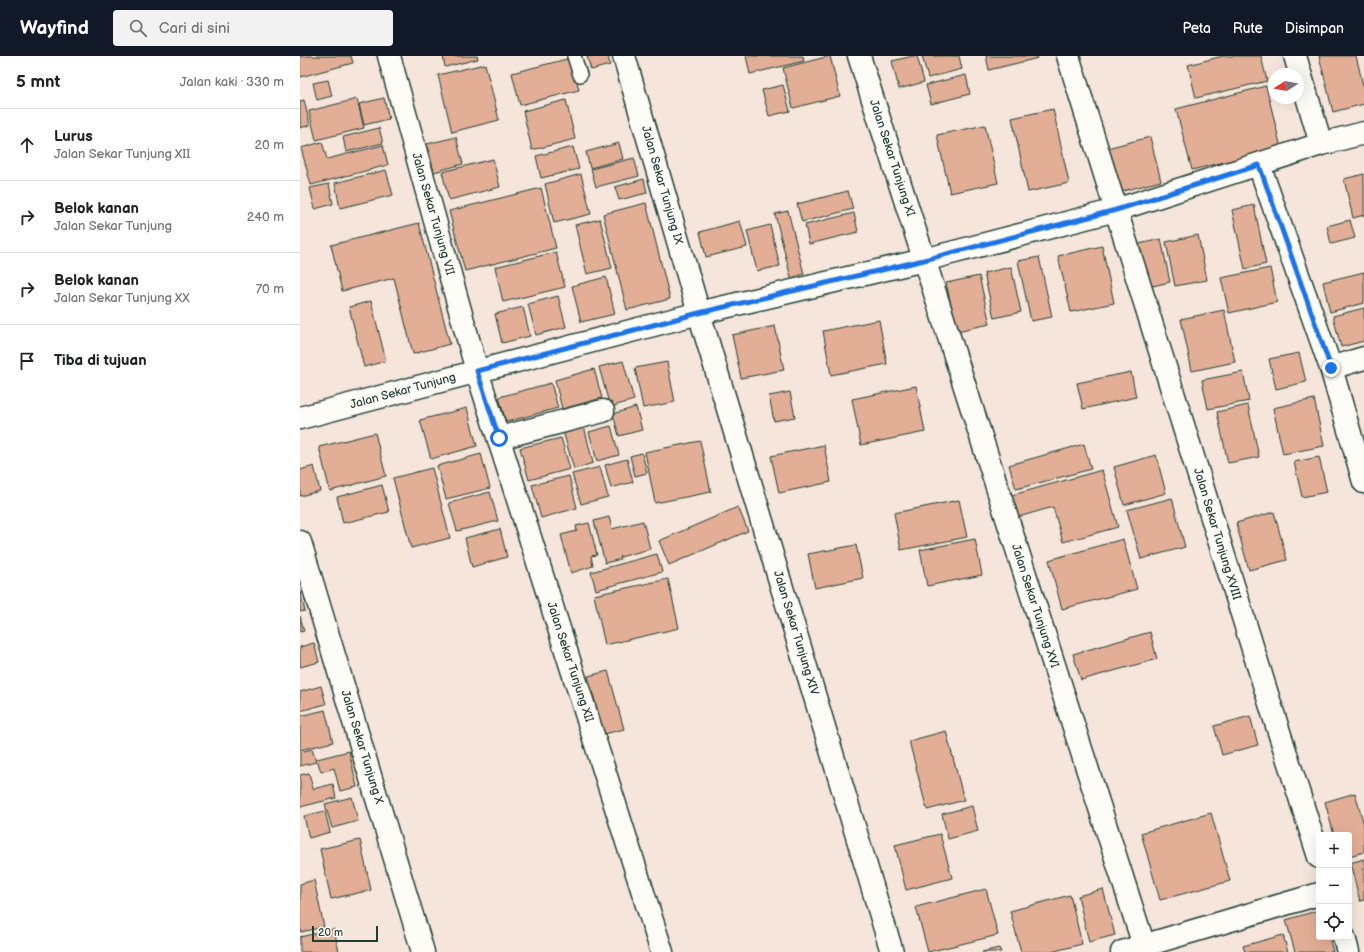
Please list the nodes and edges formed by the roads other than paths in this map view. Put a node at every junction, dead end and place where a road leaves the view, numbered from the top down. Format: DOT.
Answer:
graph roads {
  1 [pos="389,56"];
  2 [pos="574,56"];
  3 [pos="624,56"];
  4 [pos="859,56"];
  5 [pos="1068,56"];
  6 [pos="1295,56"];
  7 [pos="580,74"];
  8 [pos="1364,133"];
  9 [pos="1322,144"];
  10 [pos="1259,165"];
  11 [pos="1116,210"];
  12 [pos="924,260"];
  13 [pos="699,313"];
  14 [pos="1364,358"];
  15 [pos="1331,368"];
  16 [pos="477,371"];
  17 [pos="603,411"];
  18 [pos="300,418"];
  19 [pos="499,438"];
  20 [pos="1364,482"];
  21 [pos="300,542"];
  22 [pos="1316,847"];
  23 [pos="1316,895"];
  24 [pos="1345,940"];
  25 [pos="1145,949"];
  26 [pos="423,952"];
  27 [pos="662,952"];
  28 [pos="892,952"];
  29 [pos="1122,952"];
  30 [pos="1348,952"];
  1 -- 16 [label="street, Jalan Sekar Tunjung VII"];
  2 -- 7 [label="lane"];
  3 -- 13 [label="street, Jalan Sekar Tunjung IX"];
  4 -- 12 [label="street, Jalan Sekar Tunjung XI"];
  5 -- 11 [label="street, Jalan Sekar Tunjung XVIII"];
  6 -- 9 [label="street"];
  8 -- 9 [label="street, Jalan Sekar Tunjung"];
  9 -- 10 [label="street, Jalan Sekar Tunjung"];
  10 -- 11 [label="street, Jalan Sekar Tunjung"];
  10 -- 15 [label="street"];
  11 -- 12 [label="street, Jalan Sekar Tunjung"];
  11 -- 22 [label="street, Jalan Sekar Tunjung XVIII"];
  12 -- 13 [label="street, Jalan Sekar Tunjung"];
  12 -- 25 [label="street, Jalan Sekar Tunjung XVI"];
  13 -- 16 [label="street, Jalan Sekar Tunjung"];
  13 -- 28 [label="street, Jalan Sekar Tunjung XIV"];
  14 -- 15 [label="street"];
  15 -- 20 [label="street"];
  16 -- 18 [label="street, Jalan Sekar Tunjung"];
  16 -- 19 [label="street, Jalan Sekar Tunjung XII"];
  17 -- 19 [label="street"];
  19 -- 27 [label="street, Jalan Sekar Tunjung XII"];
  21 -- 26 [label="street, Jalan Sekar Tunjung X"];
  23 -- 25 [label="street"];
  24 -- 30 [label="street"];
  25 -- 29 [label="street"];
}
